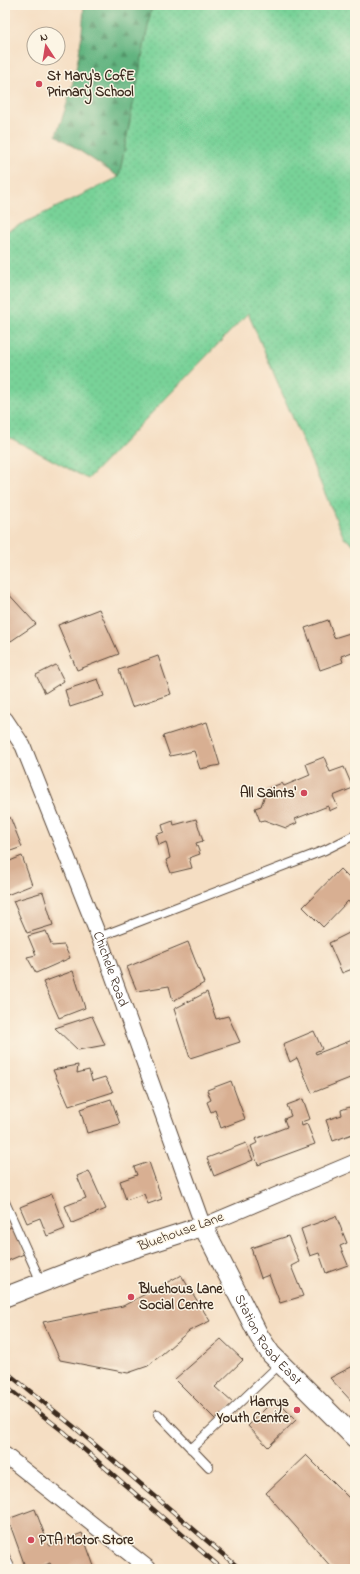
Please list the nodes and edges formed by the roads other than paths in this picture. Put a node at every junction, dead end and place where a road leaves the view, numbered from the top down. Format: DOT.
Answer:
graph roads {
  1 [pos="5,719"];
  2 [pos="355,834"];
  3 [pos="99,937"];
  4 [pos="355,1162"];
  5 [pos="5,1202"];
  6 [pos="203,1226"];
  7 [pos="41,1282"];
  8 [pos="5,1297"];
  9 [pos="280,1364"];
  10 [pos="158,1414"];
  11 [pos="355,1438"];
  12 [pos="191,1449"];
  13 [pos="5,1455"];
  14 [pos="209,1468"];
  15 [pos="5,1556"];
  16 [pos="11,1569"];
  17 [pos="149,1569"];
  1 -- 3 [label="street, Chichele Road"];
  2 -- 3 [label="lane"];
  3 -- 6 [label="street, Chichele Road"];
  4 -- 6 [label="street, Bluehouse Lane"];
  5 -- 7 [label="lane"];
  6 -- 7 [label="street, Bluehouse Lane"];
  6 -- 9 [label="street, Station Road East"];
  7 -- 8 [label="street, Bluehouse Lane"];
  9 -- 11 [label="street, Station Road East"];
  9 -- 12 [label="lane"];
  10 -- 12 [label="lane"];
  12 -- 14 [label="lane"];
  13 -- 17 [label="street"];
  15 -- 16 [label="lane"];
}
